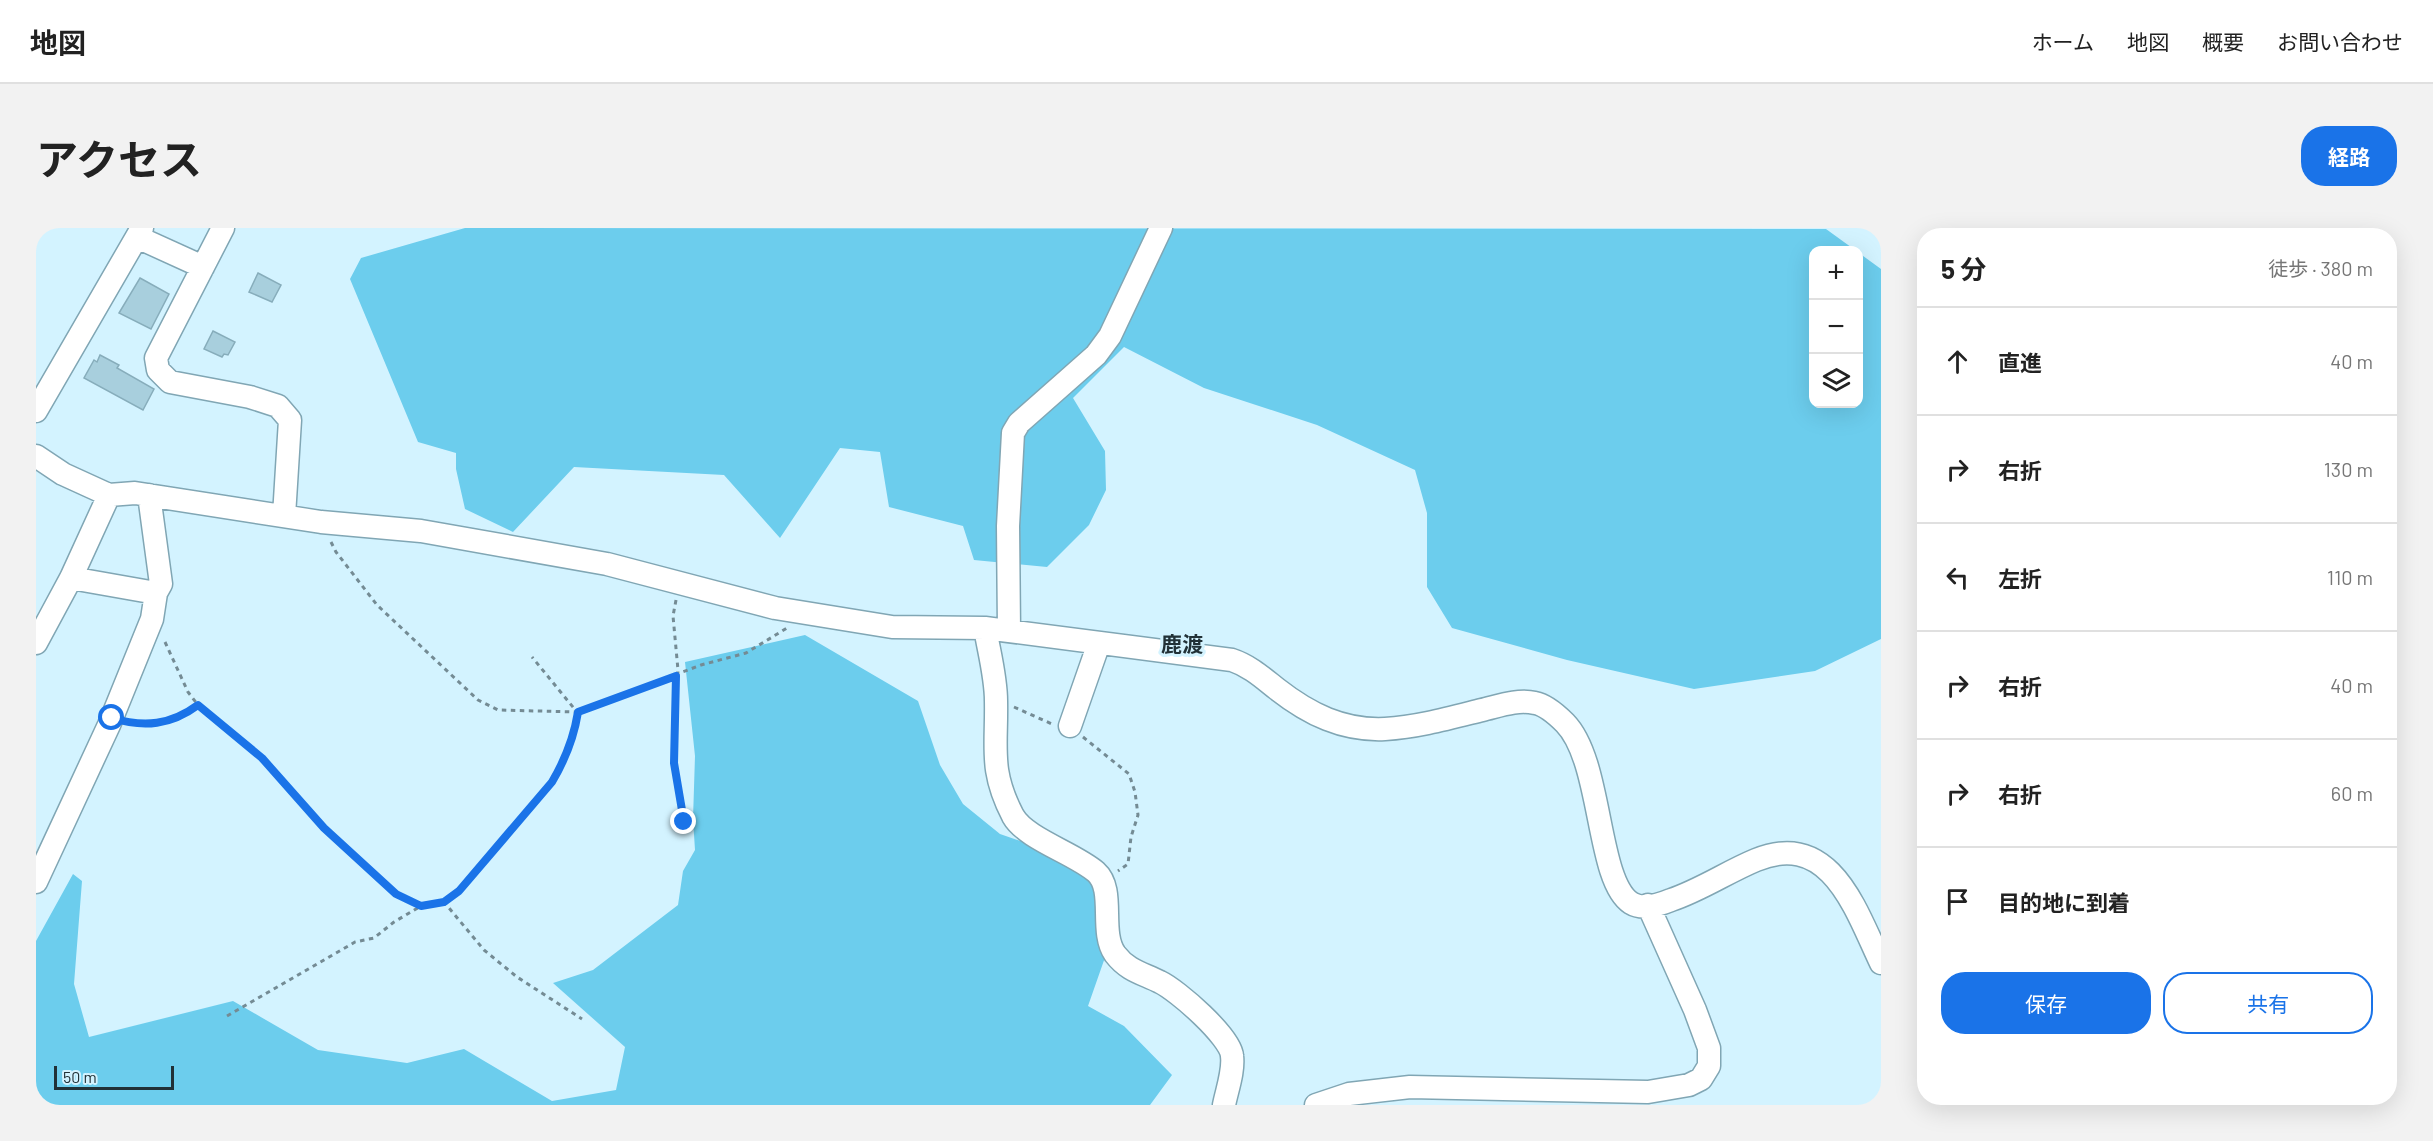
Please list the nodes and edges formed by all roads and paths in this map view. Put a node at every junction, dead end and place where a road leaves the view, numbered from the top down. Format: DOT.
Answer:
graph roads {
  1 [pos="222,228"];
  2 [pos="1161,228"];
  3 [pos="140,232"];
  4 [pos="203,267"];
  5 [pos="36,411"];
  6 [pos="36,456"];
  7 [pos="109,495"];
  8 [pos="149,495"];
  9 [pos="284,516"];
  10 [pos="321,522"];
  11 [pos="71,578"];
  12 [pos="683,585"];
  13 [pos="156,593"];
  14 [pos="809,613"];
  15 [pos="985,628"];
  16 [pos="1008,632"];
  17 [pos="164,637"];
  18 [pos="36,643"];
  19 [pos="1099,643"];
  20 [pos="532,657"];
  21 [pos="676,676"];
  22 [pos="996,699"];
  23 [pos="198,705"];
  24 [pos="578,712"];
  25 [pos="112,718"];
  26 [pos="1070,726"];
  27 [pos="684,822"];
  28 [pos="1119,876"];
  29 [pos="36,882"];
  30 [pos="444,902"];
  31 [pos="421,906"];
  32 [pos="1648,906"];
  33 [pos="1881,963"];
  34 [pos="226,1016"];
  35 [pos="582,1019"];
  36 [pos="1224,1105"];
  37 [pos="1316,1105"];
  1 -- 4 [label="street"];
  2 -- 16 [label="street"];
  3 -- 4 [label="street"];
  3 -- 5 [label="street"];
  4 -- 9 [label="street"];
  6 -- 7 [label="street"];
  7 -- 8 [label="street"];
  7 -- 11 [label="street"];
  8 -- 9 [label="street"];
  8 -- 13 [label="street"];
  9 -- 10 [label="street"];
  10 -- 12 [label="street"];
  10 -- 24 [label="path"];
  11 -- 13 [label="street"];
  11 -- 18 [label="street"];
  12 -- 14 [label="street"];
  12 -- 21 [label="path"];
  13 -- 25 [label="street"];
  14 -- 15 [label="street"];
  14 -- 21 [label="path"];
  15 -- 16 [label="street"];
  15 -- 22 [label="street"];
  16 -- 19 [label="street"];
  17 -- 23 [label="path"];
  19 -- 26 [label="street"];
  19 -- 32 [label="street"];
  20 -- 24 [label="path"];
  21 -- 24 [label="path"];
  21 -- 27 [label="path"];
  22 -- 26 [label="path"];
  22 -- 36 [label="street"];
  23 -- 25 [label="path"];
  23 -- 31 [label="path"];
  24 -- 30 [label="path"];
  25 -- 29 [label="street"];
  26 -- 28 [label="path"];
  30 -- 31 [label="path"];
  30 -- 35 [label="path"];
  31 -- 34 [label="path"];
  32 -- 33 [label="street"];
  32 -- 37 [label="street"];
}
